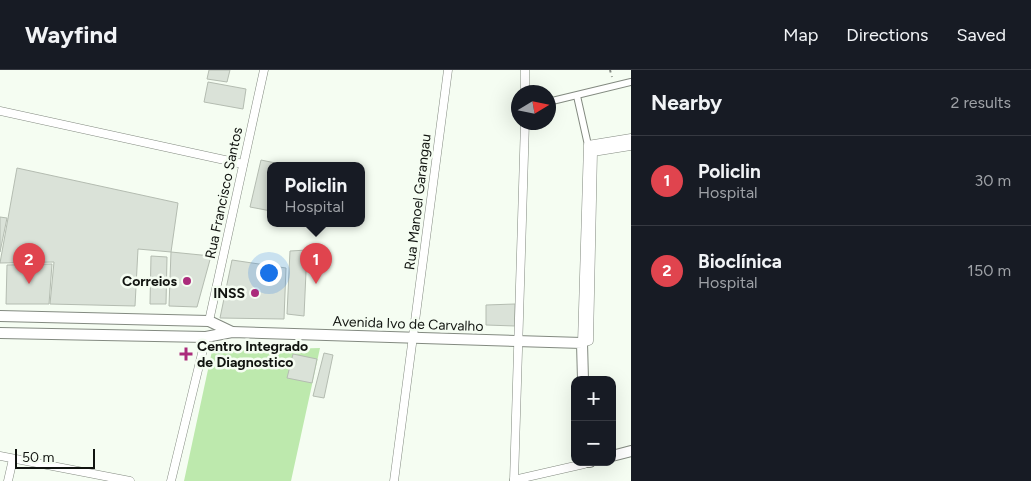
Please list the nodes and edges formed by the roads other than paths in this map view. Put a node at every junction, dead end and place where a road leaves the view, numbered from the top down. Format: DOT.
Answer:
graph roads {
  1 [pos="264,70"];
  2 [pos="448,70"];
  3 [pos="525,70"];
  4 [pos="631,82"];
  5 [pos="525,85"];
  6 [pos="576,96"];
  7 [pos="556,100"];
  8 [pos="0,111"];
  9 [pos="525,130"];
  10 [pos="631,138"];
  11 [pos="631,146"];
  12 [pos="590,149"];
  13 [pos="243,164"];
  14 [pos="0,316"];
  15 [pos="209,321"];
  16 [pos="0,332"];
  17 [pos="232,332"];
  18 [pos="206,337"];
  19 [pos="413,338"];
  20 [pos="520,341"];
  21 [pos="586,342"];
  22 [pos="583,376"];
  23 [pos="631,451"];
  24 [pos="616,455"];
  25 [pos="0,456"];
  26 [pos="13,458"];
  27 [pos="574,466"];
  28 [pos="8,481"];
  29 [pos="130,481"];
  30 [pos="171,481"];
  31 [pos="394,481"];
  32 [pos="514,481"];
  1 -- 13 [label="street, Rua Francisco Santos"];
  2 -- 19 [label="street, Rua Manoel Garangau"];
  3 -- 5 [label="street"];
  4 -- 6 [label="street"];
  6 -- 7 [label="street"];
  6 -- 12 [label="street"];
  8 -- 13 [label="street"];
  9 -- 20 [label="street"];
  10 -- 12 [label="street"];
  11 -- 12 [label="street"];
  12 -- 21 [label="street"];
  13 -- 15 [label="street, Rua Francisco Santos"];
  14 -- 15 [label="street, Avenida Ivo de Carvalho"];
  15 -- 17 [label="street, Avenida Ivo de Carvalho"];
  15 -- 18 [label="street"];
  16 -- 18 [label="street, Avenida Ivo de Carvalho"];
  17 -- 18 [label="street, Avenida Ivo de Carvalho"];
  17 -- 19 [label="street, Avenida Ivo de Carvalho"];
  18 -- 30 [label="street"];
  19 -- 20 [label="street, Avenida Ivo de Carvalho"];
  19 -- 31 [label="street, Rua Manoel Garangau"];
  20 -- 21 [label="street, Avenida Ivo de Carvalho"];
  20 -- 32 [label="street"];
  21 -- 22 [label="street"];
  23 -- 24 [label="street"];
  25 -- 26 [label="street"];
  26 -- 28 [label="street"];
  26 -- 29 [label="street"];
  27 -- 32 [label="street"];
}
